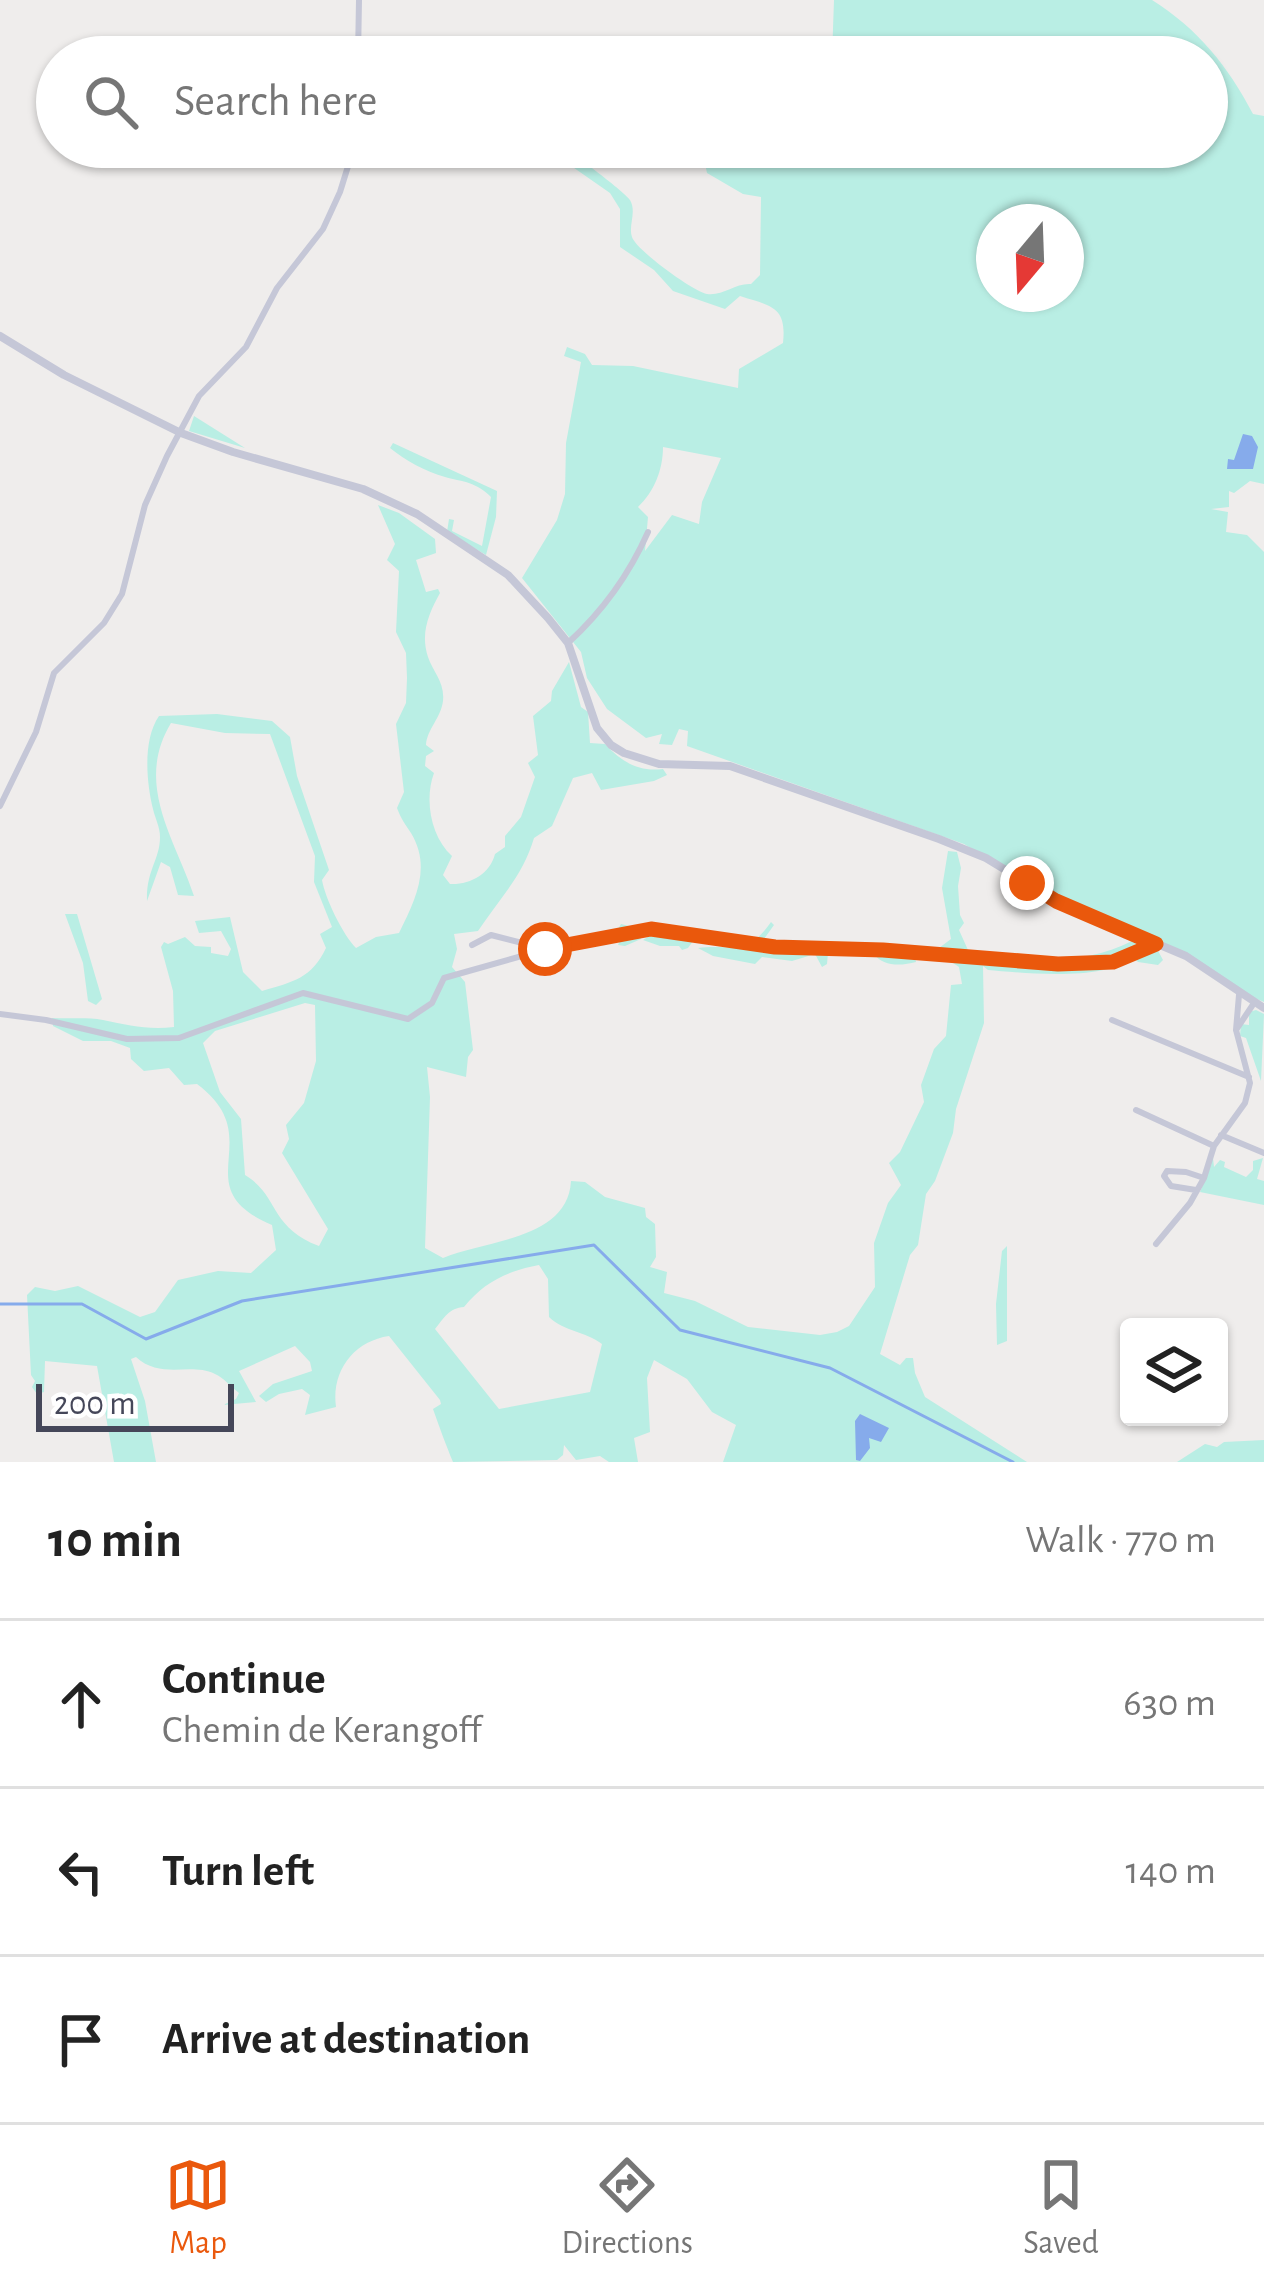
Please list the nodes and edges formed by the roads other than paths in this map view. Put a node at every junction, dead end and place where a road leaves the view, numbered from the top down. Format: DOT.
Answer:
graph roads {
  1 [pos="359,0"];
  2 [pos="358,36"];
  3 [pos="347,168"];
  4 [pos="0,336"];
  5 [pos="181,433"];
  6 [pos="648,532"];
  7 [pos="568,643"];
  8 [pos="0,806"];
  9 [pos="1156,944"];
  10 [pos="472,945"];
  11 [pos="545,949"];
  12 [pos="1239,994"];
  13 [pos="1261,1005"];
  14 [pos="0,1014"];
  15 [pos="1112,1020"];
  16 [pos="1236,1030"];
  17 [pos="1250,1080"];
  18 [pos="1264,1085"];
  19 [pos="1136,1110"];
  20 [pos="1221,1135"];
  21 [pos="1214,1146"];
  22 [pos="1264,1153"];
  23 [pos="1204,1178"];
  24 [pos="1196,1191"];
  25 [pos="1156,1244"];
  1 -- 2 [label="street"];
  3 -- 5 [label="street"];
  4 -- 5 [label="street"];
  5 -- 7 [label="street"];
  5 -- 8 [label="street"];
  6 -- 7 [label="street"];
  7 -- 9 [label="street"];
  9 -- 11 [label="street"];
  9 -- 12 [label="street"];
  10 -- 11 [label="street"];
  11 -- 14 [label="street"];
  12 -- 13 [label="street"];
  12 -- 16 [label="street"];
  13 -- 16 [label="street"];
  15 -- 17 [label="street"];
  16 -- 17 [label="street"];
  17 -- 18 [label="street"];
  17 -- 20 [label="street"];
  19 -- 21 [label="street"];
  20 -- 21 [label="street"];
  20 -- 22 [label="street"];
  21 -- 23 [label="street"];
  23 -- 24 [label="street"];
  23 -- 24 [label="street"];
  24 -- 25 [label="street"];
}
